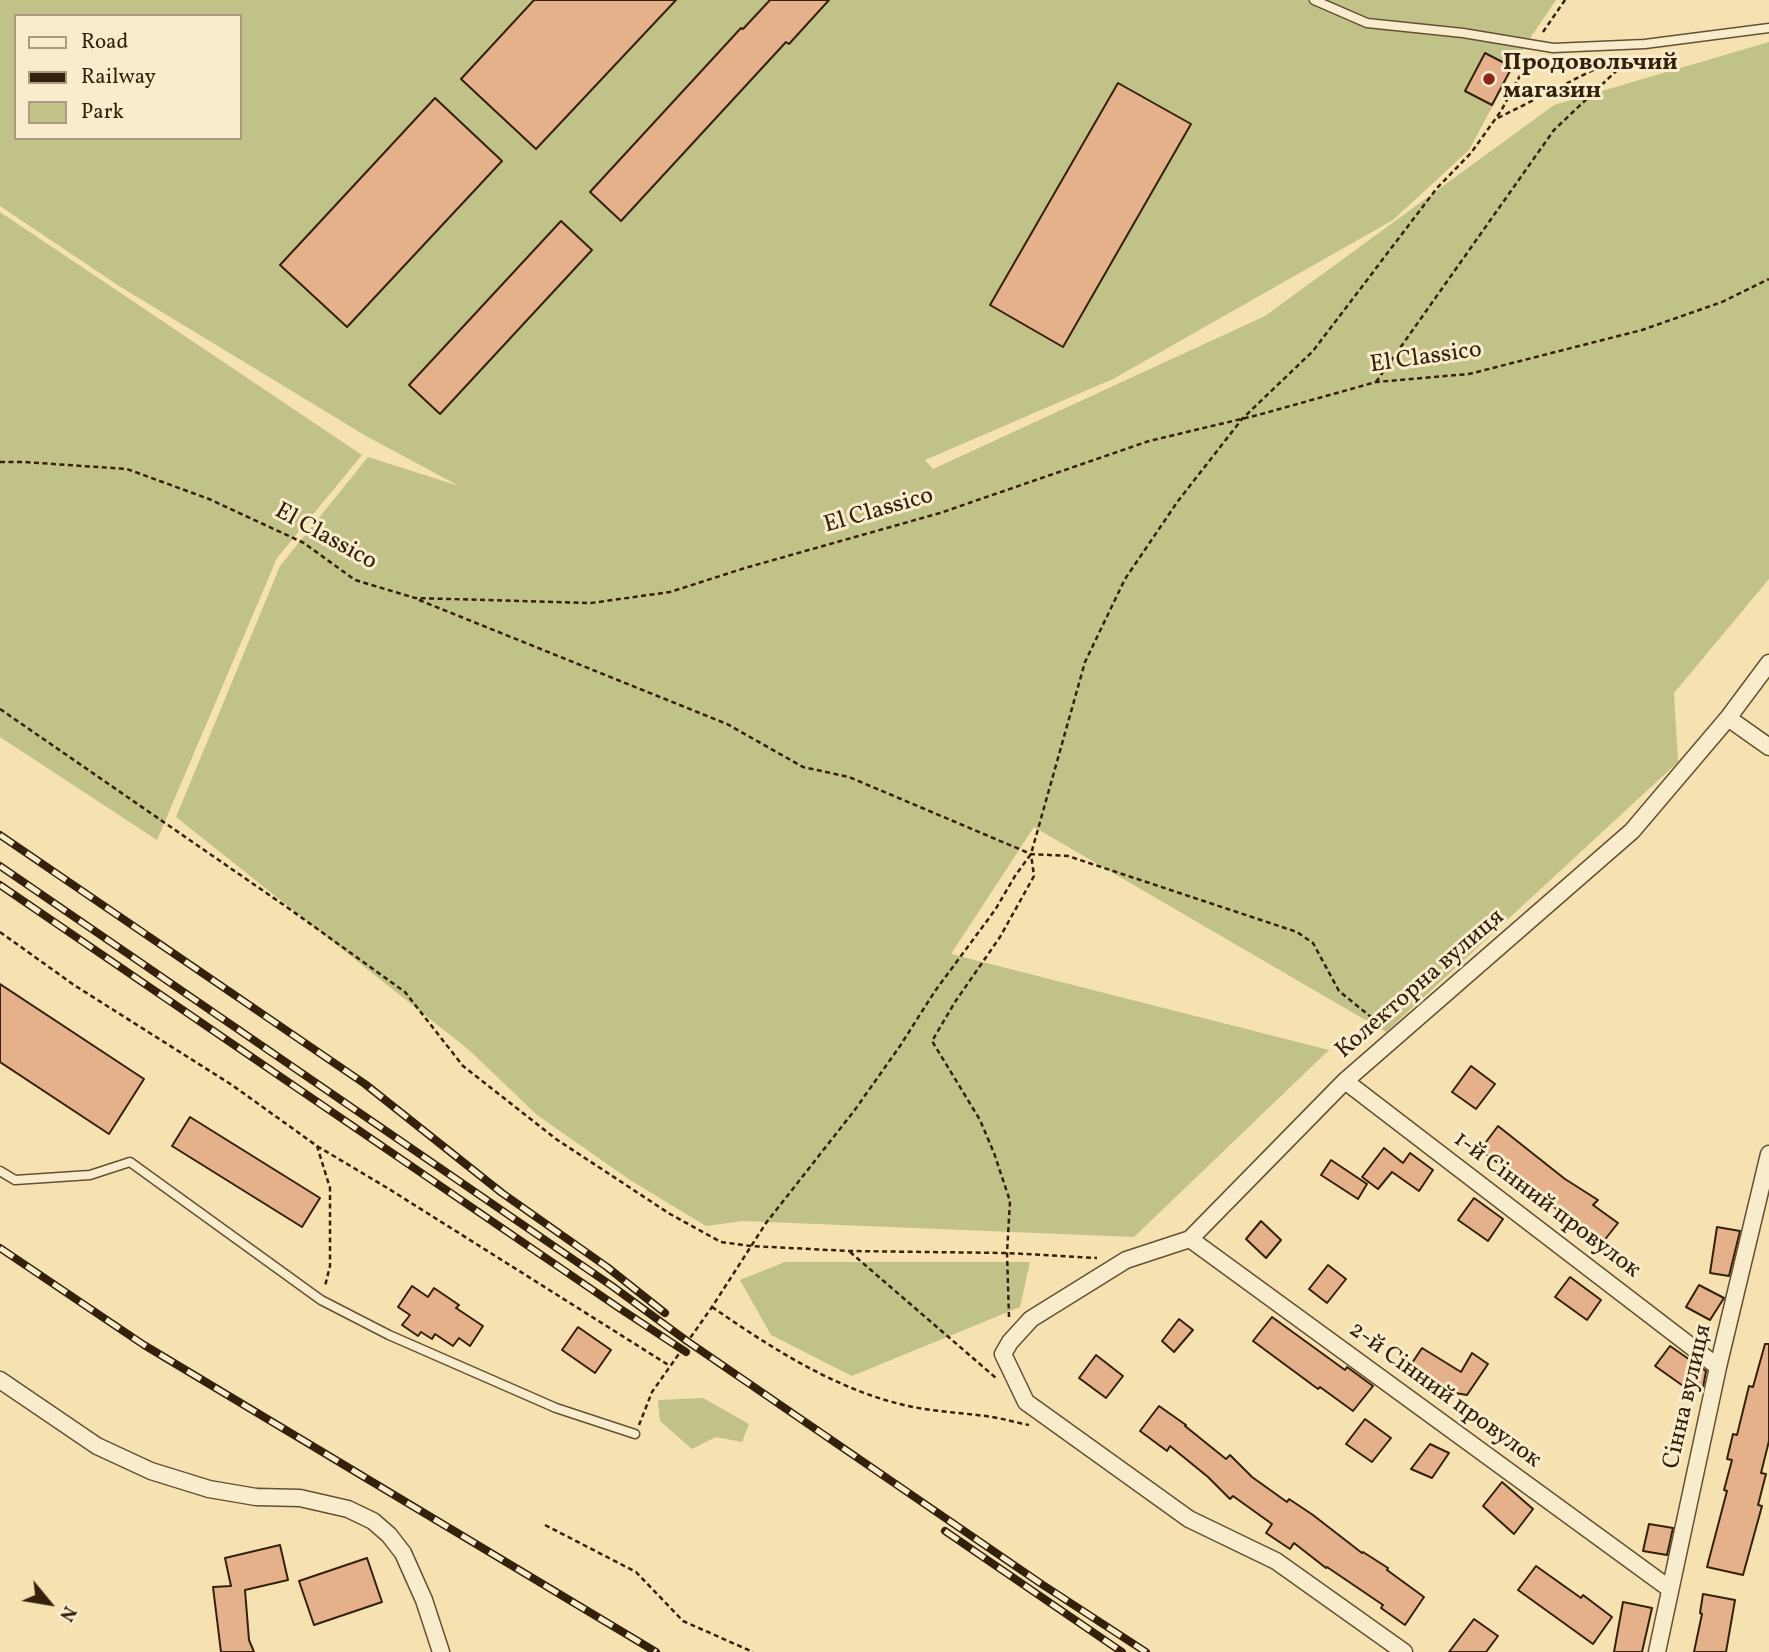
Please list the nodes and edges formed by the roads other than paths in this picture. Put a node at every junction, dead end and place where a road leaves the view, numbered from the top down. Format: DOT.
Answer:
graph roads {
  1 [pos="1314,0"];
  2 [pos="1769,28"];
  3 [pos="1769,663"];
  4 [pos="1728,718"];
  5 [pos="1769,747"];
  6 [pos="1345,1081"];
  7 [pos="1769,1154"];
  8 [pos="0,1171"];
  9 [pos="1190,1239"];
  10 [pos="1718,1367"];
  11 [pos="0,1380"];
  12 [pos="635,1434"];
  13 [pos="1670,1589"];
  14 [pos="442,1652"];
  15 [pos="1404,1652"];
  16 [pos="1657,1652"];
  1 -- 2 [label="lane"];
  3 -- 4 [label="street, Колекторна вулиця"];
  4 -- 5 [label="street"];
  4 -- 6 [label="street, Колекторна вулиця"];
  6 -- 9 [label="street, Колекторна вулиця"];
  6 -- 10 [label="street, 1-й Сінний провулок"];
  7 -- 10 [label="street, Сінна вулиця"];
  8 -- 12 [label="lane"];
  9 -- 13 [label="street, 2-й Сінний провулок"];
  9 -- 15 [label="street, Колекторна вулиця"];
  10 -- 13 [label="street, Сінна вулиця"];
  11 -- 14 [label="street"];
  13 -- 16 [label="street, Сінна вулиця"];
}
